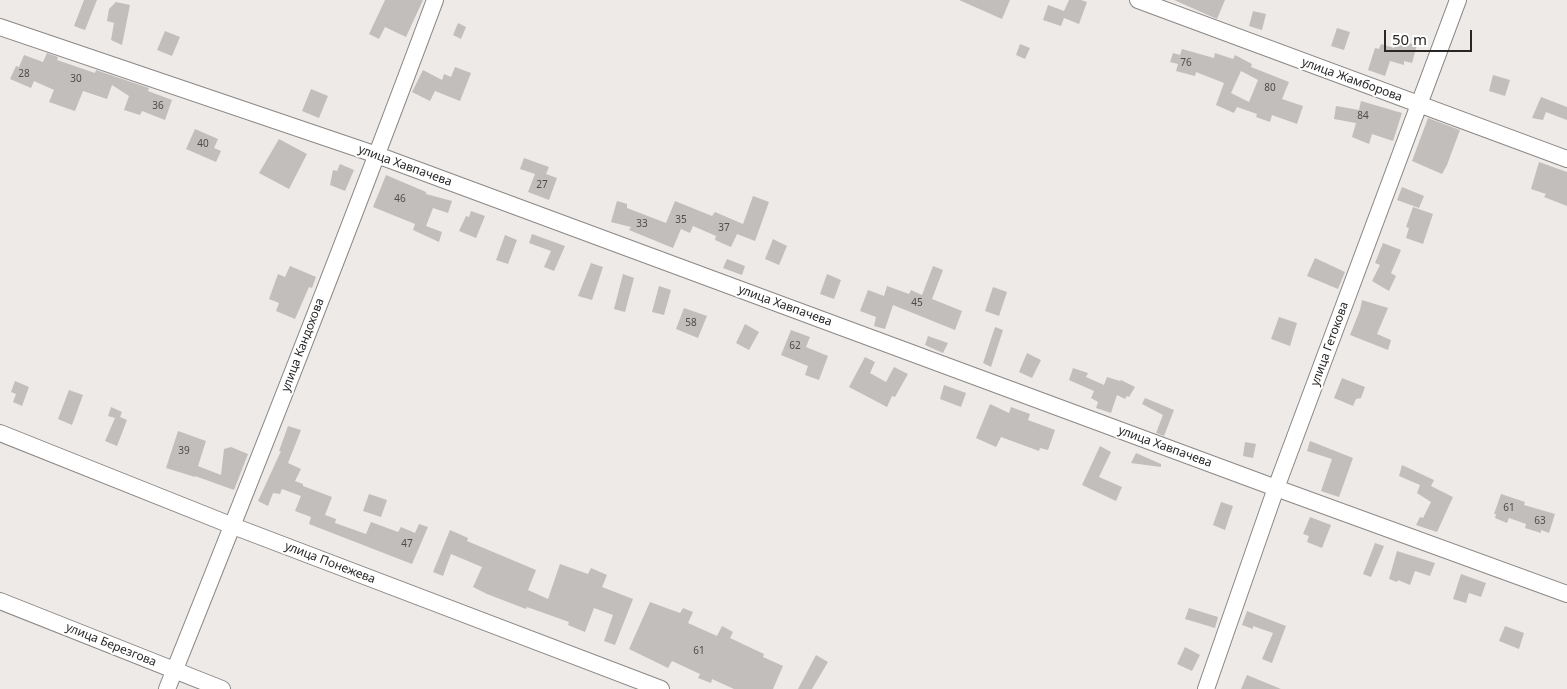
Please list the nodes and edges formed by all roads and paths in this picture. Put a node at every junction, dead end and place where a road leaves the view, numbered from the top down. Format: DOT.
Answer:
graph roads {
  1 [pos="435,0"];
  2 [pos="1138,0"];
  3 [pos="1458,0"];
  4 [pos="0,27"];
  5 [pos="1419,105"];
  6 [pos="377,155"];
  7 [pos="1567,159"];
  8 [pos="0,433"];
  9 [pos="1276,488"];
  10 [pos="233,526"];
  11 [pos="1567,594"];
  12 [pos="0,601"];
  13 [pos="175,670"];
  14 [pos="167,689"];
  15 [pos="222,689"];
  16 [pos="661,689"];
  17 [pos="1206,689"];
  1 -- 6 [label="street, улица Кандохова"];
  2 -- 5 [label="street, улица Жамборова"];
  3 -- 5 [label="street, улица Гетокова"];
  4 -- 6 [label="street, улица Хавпачева"];
  5 -- 7 [label="street, улица Жамборова"];
  5 -- 9 [label="street, улица Гетокова"];
  6 -- 9 [label="street, улица Хавпачева"];
  6 -- 10 [label="street, улица Кандохова"];
  8 -- 10 [label="street, улица Понежева"];
  9 -- 11 [label="street, улица Хавпачева"];
  9 -- 17 [label="street, улица Гетокова"];
  10 -- 13 [label="street, улица Кандохова"];
  10 -- 16 [label="street, улица Понежева"];
  12 -- 13 [label="street, улица Березгова"];
  13 -- 14 [label="street, улица Кандохова"];
  13 -- 15 [label="street, улица Березгова"];
}
